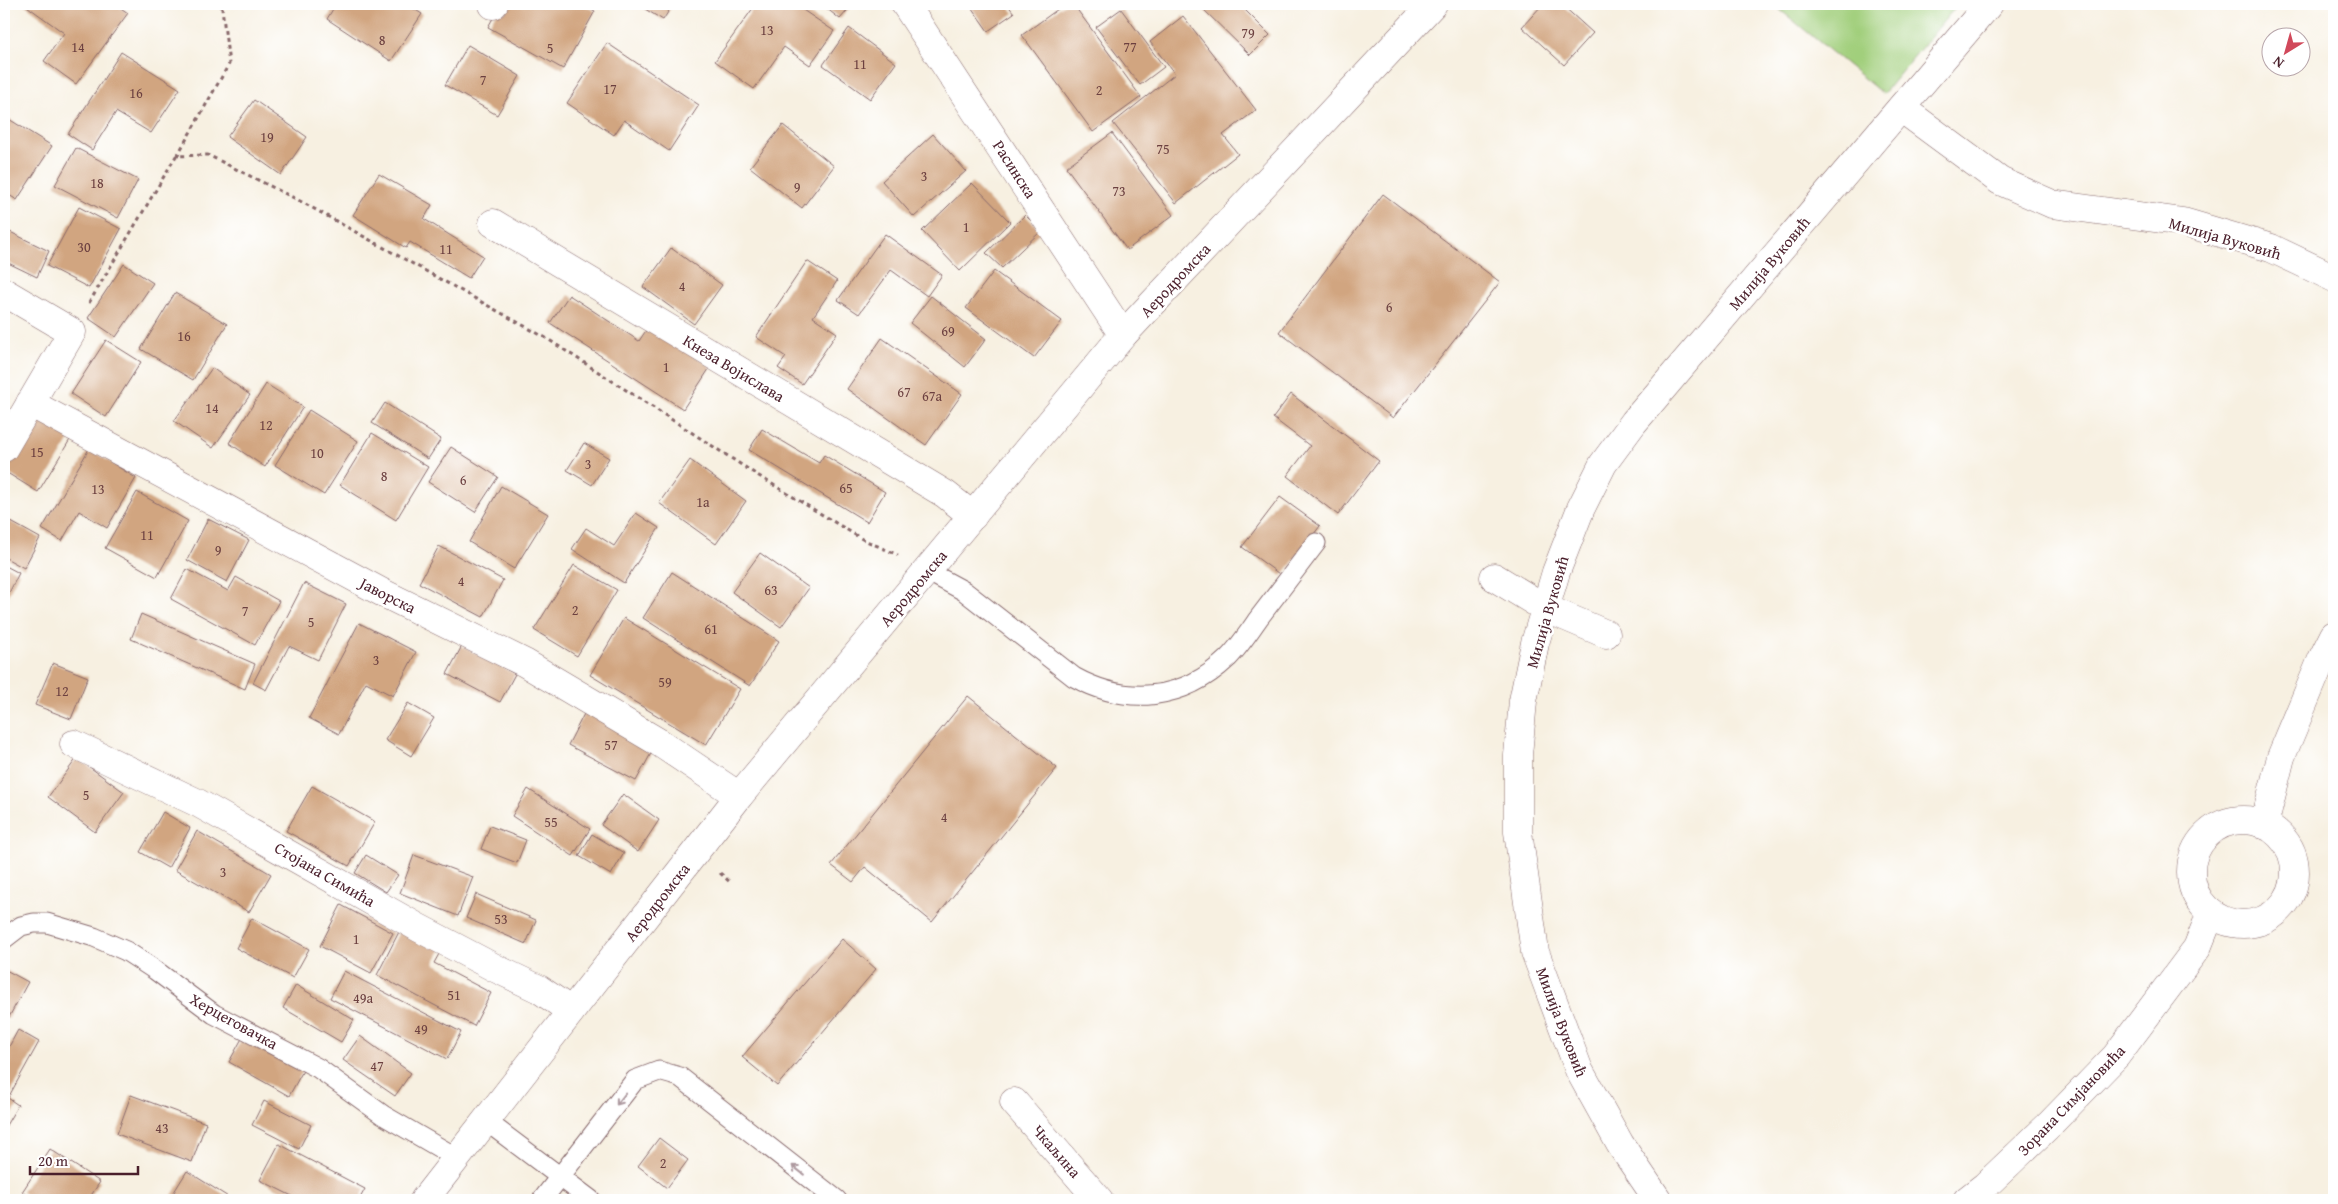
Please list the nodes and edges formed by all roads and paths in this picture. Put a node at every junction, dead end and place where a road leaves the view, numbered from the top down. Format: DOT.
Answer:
graph roads {
  1 [pos="220,4"];
  2 [pos="906,4"];
  3 [pos="1433,4"];
  4 [pos="1989,4"];
  5 [pos="1901,108"];
  6 [pos="176,156"];
  7 [pos="493,222"];
  8 [pos="2334,278"];
  9 [pos="4,292"];
  10 [pos="72,332"];
  11 [pos="1123,335"];
  12 [pos="30,403"];
  13 [pos="4,448"];
  14 [pos="973,516"];
  15 [pos="1316,543"];
  16 [pos="928,571"];
  17 [pos="1494,577"];
  18 [pos="1545,608"];
  19 [pos="1606,634"];
  20 [pos="2334,635"];
  21 [pos="74,744"];
  22 [pos="740,796"];
  23 [pos="2264,825"];
  24 [pos="2211,913"];
  25 [pos="4,939"];
  26 [pos="571,1011"];
  27 [pos="1014,1102"];
  28 [pos="486,1121"];
  29 [pos="457,1158"];
  30 [pos="560,1177"];
  31 [pos="424,1200"];
  32 [pos="542,1200"];
  33 [pos="591,1200"];
  34 [pos="837,1200"];
  35 [pos="1099,1200"];
  36 [pos="1658,1200"];
  37 [pos="1967,1200"];
  1 -- 6 [label="path"];
  2 -- 11 [label="street, Расинска"];
  3 -- 11 [label="street, Аеродромска"];
  4 -- 5 [label="street, Милија Вуковић"];
  5 -- 8 [label="street, Милија Вуковић"];
  5 -- 18 [label="street, Милија Вуковић"];
  6 -- 10 [label="path"];
  6 -- 16 [label="path"];
  7 -- 14 [label="street, Кнеза Војислава"];
  9 -- 10 [label="street"];
  10 -- 12 [label="street"];
  11 -- 14 [label="street, Аеродромска"];
  12 -- 13 [label="street"];
  12 -- 22 [label="street, Јаворска"];
  14 -- 16 [label="street, Аеродромска"];
  15 -- 16 [label="lane"];
  16 -- 22 [label="street, Аеродромска"];
  17 -- 18 [label="street"];
  18 -- 19 [label="street"];
  18 -- 36 [label="street, Милија Вуковић"];
  20 -- 23 [label="street"];
  21 -- 26 [label="street, Стојана Симића"];
  22 -- 26 [label="street, Аеродромска"];
  23 -- 24 [label="street"];
  23 -- 24 [label="street"];
  24 -- 37 [label="street, Зорана Симјановића"];
  25 -- 29 [label="lane, Херцеговачка"];
  26 -- 28 [label="street, Аеродромска"];
  27 -- 35 [label="street, Чкаљина"];
  28 -- 29 [label="street, Аеродромска"];
  28 -- 30 [label="lane"];
  29 -- 31 [label="street, Аеродромска"];
  30 -- 32 [label="lane"];
  30 -- 33 [label="lane"];
  34 -- 30 [label="lane, one-way"];
}
